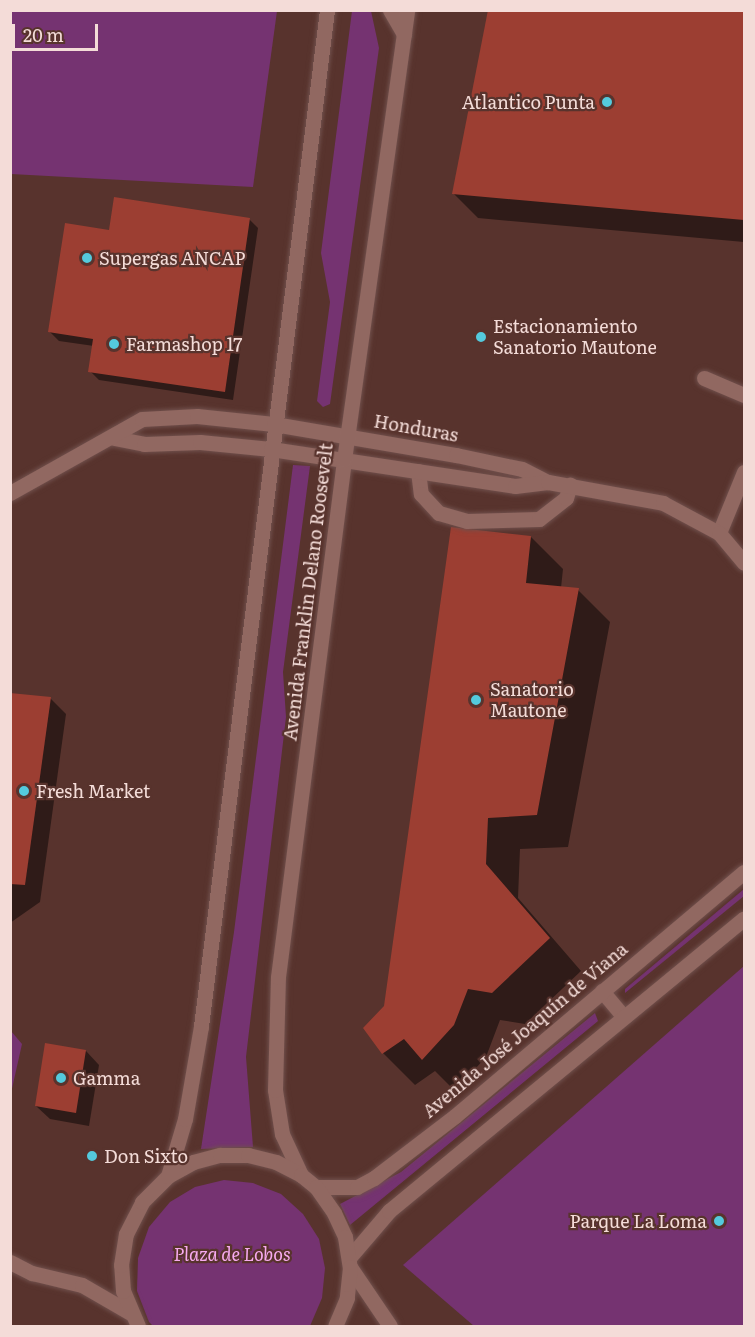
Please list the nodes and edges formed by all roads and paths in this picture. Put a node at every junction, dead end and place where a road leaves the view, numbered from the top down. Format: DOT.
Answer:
graph roads {
  1 [pos="327,10"];
  2 [pos="390,10"];
  3 [pos="408,10"];
  4 [pos="404,34"];
  5 [pos="704,378"];
  6 [pos="744,395"];
  7 [pos="274,424"];
  8 [pos="348,435"];
  9 [pos="114,438"];
  10 [pos="271,449"];
  11 [pos="344,460"];
  12 [pos="418,471"];
  13 [pos="744,472"];
  14 [pos="548,482"];
  15 [pos="570,485"];
  16 [pos="10,493"];
  17 [pos="719,532"];
  18 [pos="744,563"];
  19 [pos="744,872"];
  20 [pos="744,918"];
  21 [pos="602,991"];
  22 [pos="624,1017"];
  23 [pos="301,1175"];
  24 [pos="168,1176"];
  25 [pos="316,1187"];
  26 [pos="10,1262"];
  27 [pos="350,1263"];
  28 [pos="135,1320"];
  29 [pos="335,1326"];
  30 [pos="390,1326"];
  1 -- 7 [label="main road"];
  2 -- 4 [label="main road"];
  3 -- 4 [label="main road, Avenida Franklin Delano Roosevelt"];
  4 -- 8 [label="main road, Avenida Franklin Delano Roosevelt"];
  5 -- 6 [label="main road"];
  7 -- 8 [label="main road, Honduras"];
  7 -- 9 [label="main road, Honduras"];
  7 -- 10 [label="main road"];
  8 -- 11 [label="main road, Avenida Franklin Delano Roosevelt"];
  8 -- 14 [label="main road, Honduras"];
  9 -- 10 [label="main road, Honduras"];
  9 -- 16 [label="main road, Honduras"];
  10 -- 11 [label="main road, Honduras"];
  10 -- 24 [label="main road"];
  11 -- 12 [label="main road, Honduras"];
  11 -- 23 [label="main road, Avenida Franklin Delano Roosevelt"];
  12 -- 14 [label="main road, Honduras"];
  12 -- 15 [label="main road"];
  13 -- 17 [label="main road"];
  14 -- 15 [label="main road, Honduras"];
  15 -- 17 [label="main road, Honduras"];
  17 -- 18 [label="main road, Honduras"];
  19 -- 21 [label="main road, Avenida José Joaquín de Viana"];
  20 -- 22 [label="main road"];
  21 -- 22 [label="main road"];
  21 -- 25 [label="main road, Avenida José Joaquín de Viana"];
  22 -- 27 [label="main road"];
  23 -- 24 [label="main road"];
  23 -- 25 [label="main road"];
  24 -- 28 [label="main road"];
  25 -- 27 [label="main road"];
  26 -- 28 [label="main road"];
  27 -- 29 [label="main road"];
  27 -- 30 [label="main road"];
}
